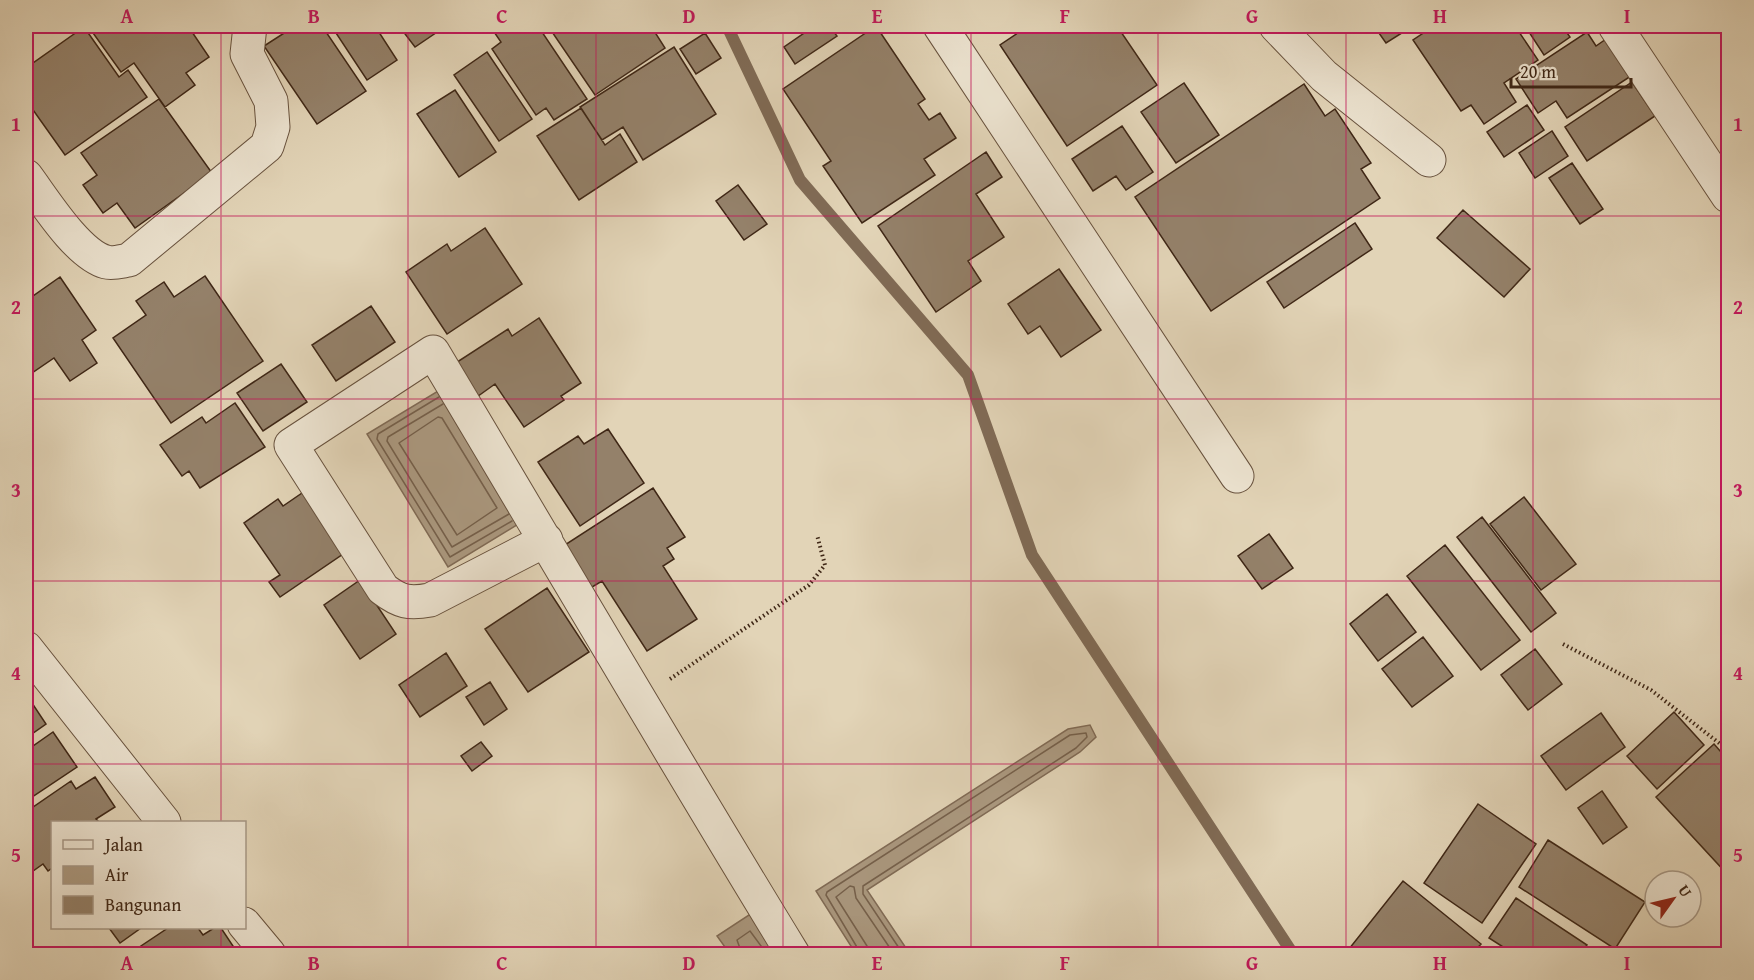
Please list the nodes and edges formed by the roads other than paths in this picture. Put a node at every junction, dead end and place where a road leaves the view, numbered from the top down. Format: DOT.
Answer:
graph roads {
  1 [pos="250,26"];
  2 [pos="940,26"];
  3 [pos="1276,26"];
  4 [pos="1615,26"];
  5 [pos="1429,160"];
  6 [pos="26,176"];
  7 [pos="1728,196"];
  8 [pos="1237,476"];
  9 [pos="546,540"];
  10 [pos="26,648"];
  11 [pos="163,821"];
  12 [pos="246,926"];
  13 [pos="269,954"];
  14 [pos="793,954"];
  1 -- 6 [label="street"];
  2 -- 8 [label="street"];
  3 -- 5 [label="street"];
  4 -- 7 [label="street"];
  9 -- 9 [label="street"];
  9 -- 14 [label="street"];
  10 -- 11 [label="street"];
  12 -- 13 [label="street"];
}
